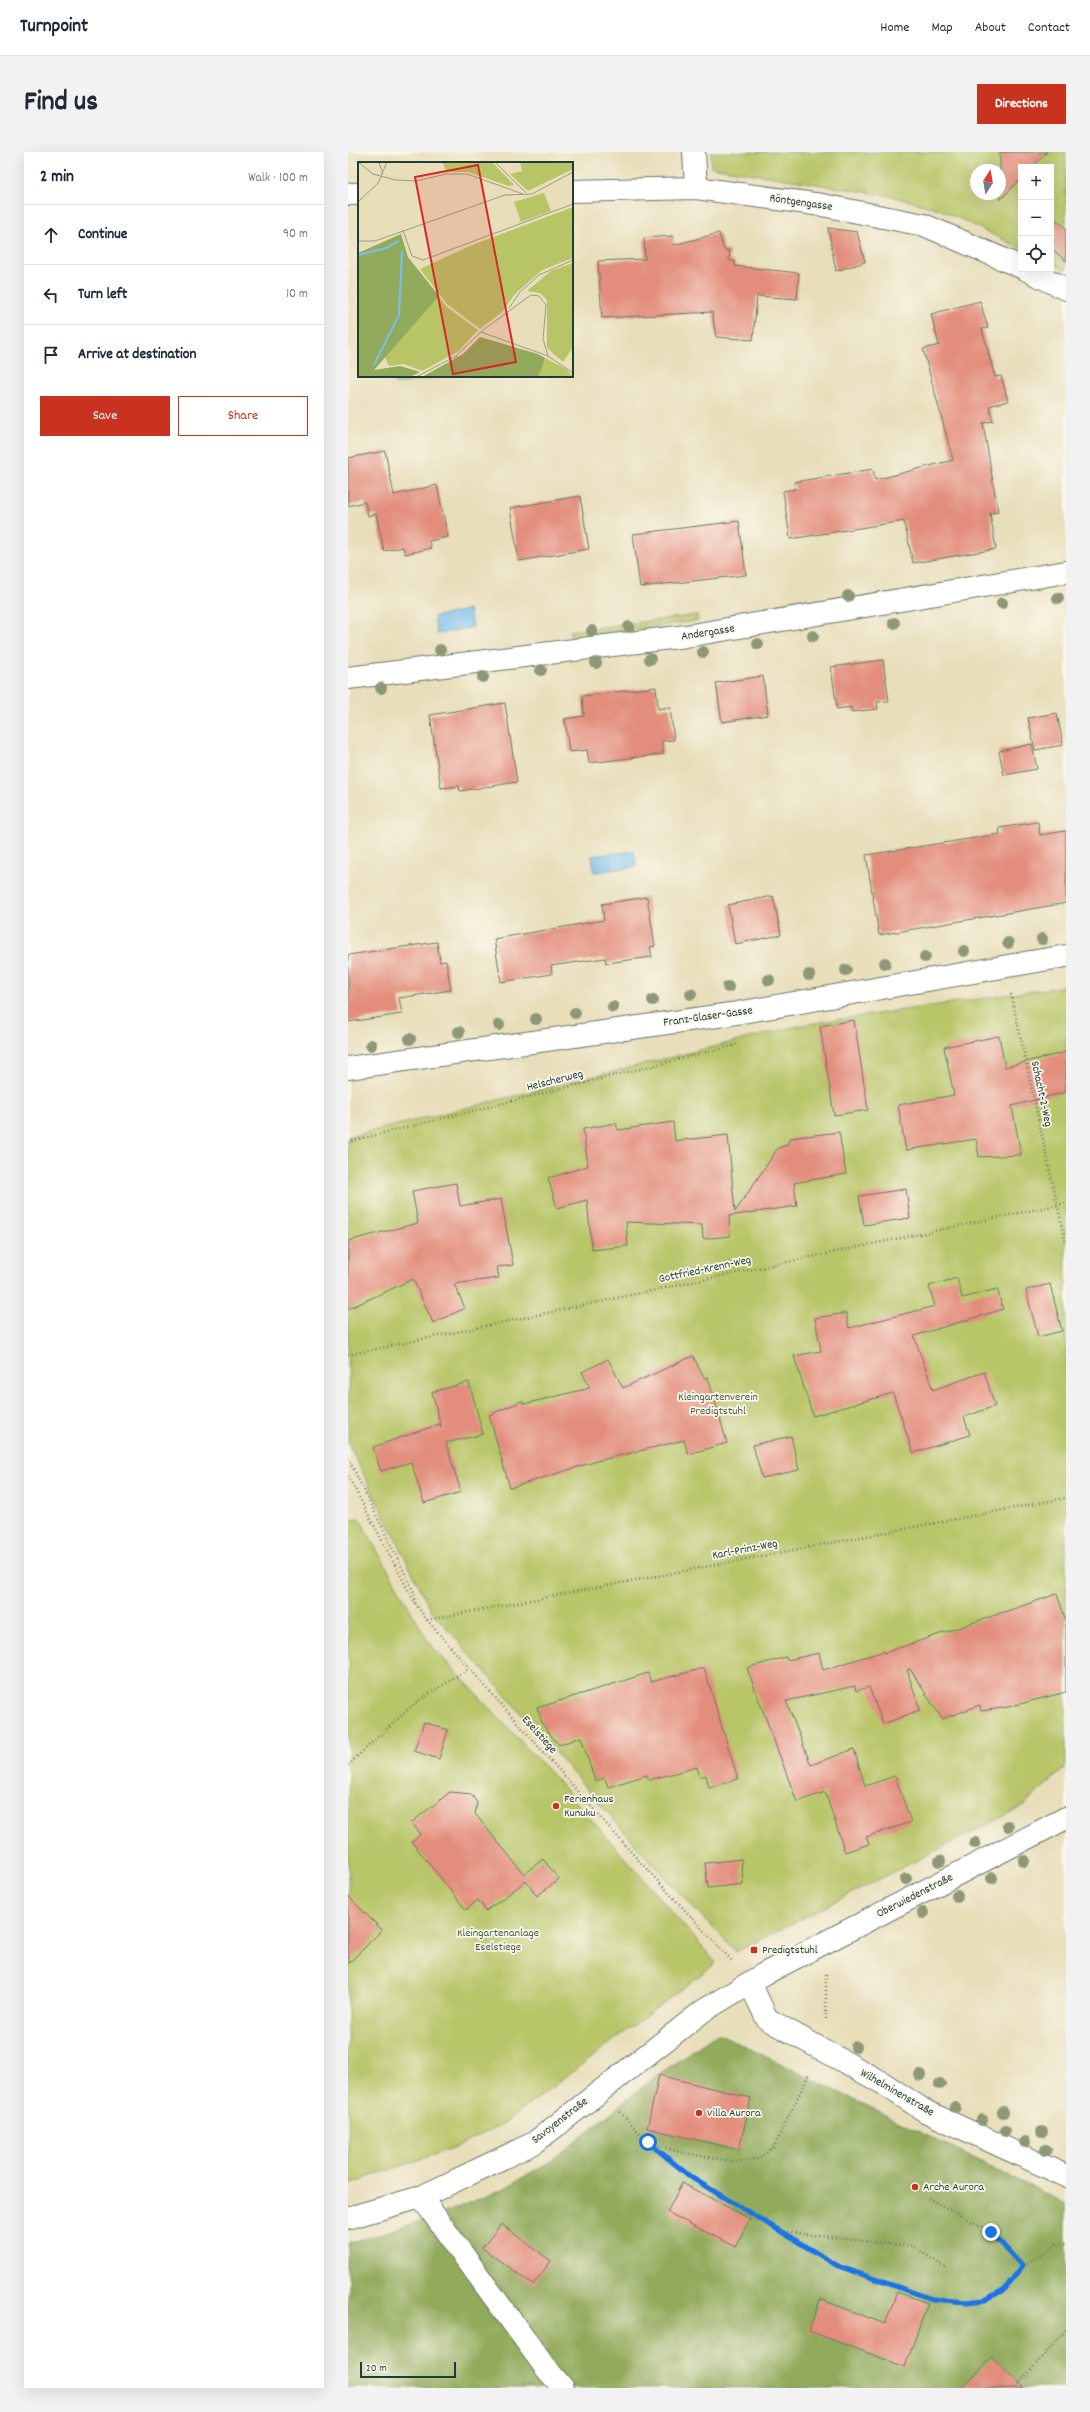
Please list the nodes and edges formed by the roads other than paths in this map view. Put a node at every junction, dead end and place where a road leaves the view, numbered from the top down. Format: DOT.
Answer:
graph roads {
  1 [pos="694,152"];
  2 [pos="696,188"];
  3 [pos="573,191"];
  4 [pos="1018,266"];
  5 [pos="1030,272"];
  6 [pos="1066,289"];
  7 [pos="1066,572"];
  8 [pos="348,678"];
  9 [pos="1066,956"];
  10 [pos="348,1068"];
  11 [pos="1066,1818"];
  12 [pos="757,1978"];
  13 [pos="1066,2176"];
  14 [pos="421,2197"];
  15 [pos="348,2218"];
  16 [pos="563,2388"];
  1 -- 2 [label="street"];
  2 -- 3 [label="street, Röntgengasse"];
  2 -- 4 [label="street, Röntgengasse"];
  5 -- 6 [label="street"];
  7 -- 8 [label="street, Andergasse"];
  9 -- 10 [label="street, Franz-Glaser-Gasse"];
  11 -- 12 [label="street, Oberwiedenstraße"];
  12 -- 13 [label="street, Wilhelminenstraße"];
  12 -- 14 [label="street, Savoyenstraße"];
  14 -- 15 [label="street, Savoyenstraße"];
  14 -- 16 [label="street"];
}
